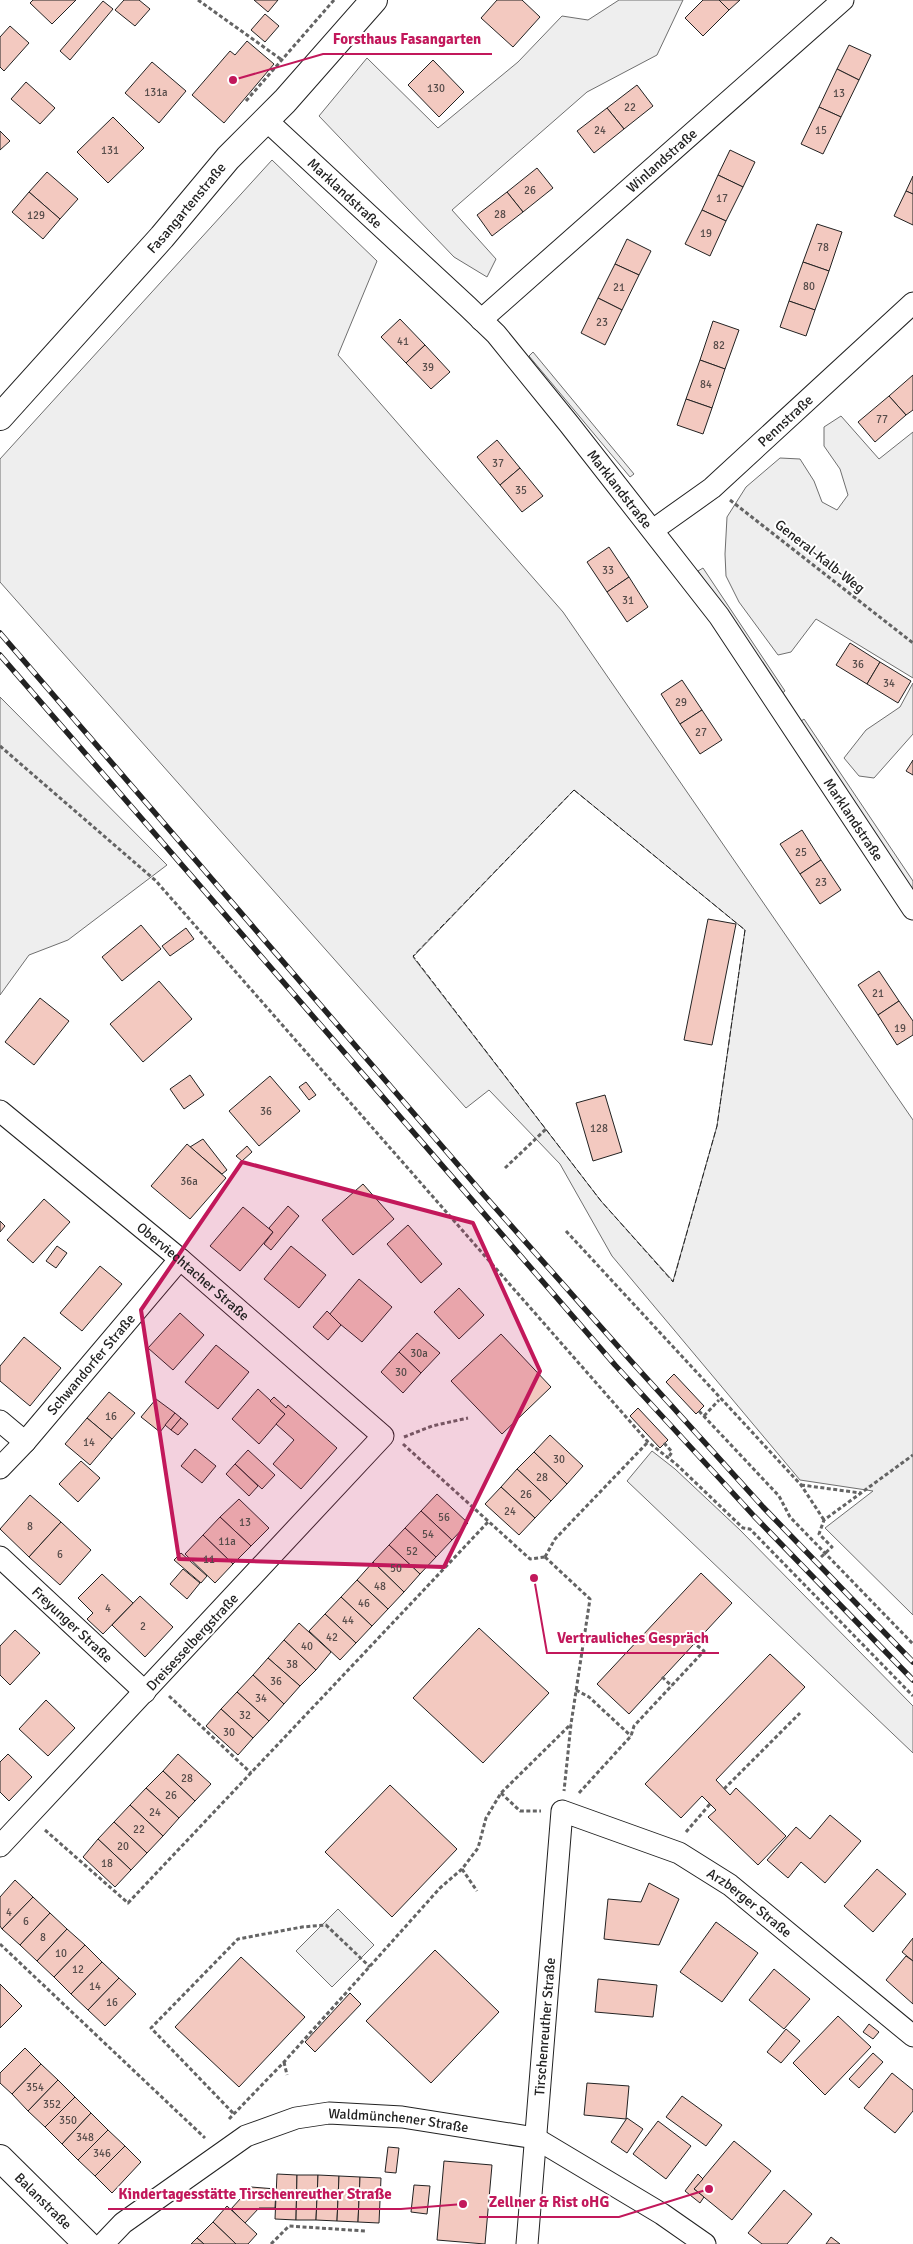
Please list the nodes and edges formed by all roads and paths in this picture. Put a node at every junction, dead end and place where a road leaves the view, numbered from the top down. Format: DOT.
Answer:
graph roads {
  1 [pos="198,0"];
  2 [pos="374,0"];
  3 [pos="843,0"];
  4 [pos="282,60"];
  5 [pos="265,119"];
  6 [pos="913,303"];
  7 [pos="481,320"];
  8 [pos="0,417"];
  9 [pos="712,488"];
  10 [pos="653,530"];
  11 [pos="913,643"];
  12 [pos="0,746"];
  13 [pos="913,908"];
  14 [pos="0,1111"];
  15 [pos="546,1129"];
  16 [pos="505,1168"];
  17 [pos="566,1231"];
  18 [pos="180,1259"];
  19 [pos="719,1400"];
  20 [pos="700,1411"];
  21 [pos="704,1416"];
  22 [pos="468,1418"];
  23 [pos="0,1420"];
  24 [pos="383,1436"];
  25 [pos="25,1442"];
  26 [pos="648,1442"];
  27 [pos="664,1443"];
  28 [pos="913,1455"];
  29 [pos="668,1458"];
  30 [pos="0,1468"];
  31 [pos="801,1485"];
  32 [pos="862,1493"];
  33 [pos="824,1520"];
  34 [pos="488,1522"];
  35 [pos="826,1554"];
  36 [pos="0,1557"];
  37 [pos="545,1557"];
  38 [pos="821,1557"];
  39 [pos="694,1643"];
  40 [pos="913,1644"];
  41 [pos="662,1677"];
  42 [pos="672,1686"];
  43 [pos="150,1687"];
  44 [pos="576,1690"];
  45 [pos="913,1696"];
  46 [pos="800,1713"];
  47 [pos="570,1724"];
  48 [pos="631,1736"];
  49 [pos="251,1773"];
  50 [pos="724,1789"];
  51 [pos="501,1794"];
  52 [pos="710,1804"];
  53 [pos="562,1811"];
  54 [pos="30,1816"];
  55 [pos="0,1846"];
  56 [pos="672,1851"];
  57 [pos="462,1869"];
  58 [pos="477,1891"];
  59 [pos="0,1944"];
  60 [pos="370,1967"];
  61 [pos="913,2036"];
  62 [pos="284,2062"];
  63 [pos="287,2075"];
  64 [pos="233,2113"];
  65 [pos="228,2121"];
  66 [pos="535,2138"];
  67 [pos="220,2153"];
  68 [pos="0,2158"];
  69 [pos="365,2231"];
  70 [pos="87,2244"];
  71 [pos="102,2244"];
  72 [pos="271,2244"];
  73 [pos="527,2244"];
  74 [pos="705,2244"];
  1 -- 4 [label="path"];
  2 -- 5 [label="street, Fasangartenstraße"];
  3 -- 7 [label="street, Winlandstraße"];
  5 -- 7 [label="street, Marklandstraße"];
  5 -- 8 [label="street, Fasangartenstraße"];
  6 -- 9 [label="street, Pennstraße"];
  7 -- 10 [label="street, Marklandstraße"];
  9 -- 10 [label="street, Pennstraße"];
  9 -- 11 [label="path, General-Kalb-Weg"];
  10 -- 13 [label="street, Marklandstraße"];
  12 -- 26 [label="path"];
  14 -- 18 [label="street, Oberviechtacher Straße"];
  15 -- 16 [label="path"];
  17 -- 19 [label="path"];
  18 -- 24 [label="street, Oberviechtacher Straße"];
  18 -- 25 [label="street, Schwandorfer Straße"];
  19 -- 21 [label="path"];
  19 -- 31 [label="path"];
  20 -- 21 [label="path"];
  21 -- 35 [label="path"];
  22 -- 34 [label="path"];
  23 -- 25 [label="street"];
  24 -- 43 [label="street, Dreisesselbergstraße"];
  25 -- 30 [label="street, Schwandorfer Straße"];
  26 -- 29 [label="path"];
  26 -- 37 [label="path"];
  27 -- 29 [label="path"];
  28 -- 32 [label="path"];
  29 -- 45 [label="path"];
  31 -- 32 [label="path"];
  31 -- 33 [label="path"];
  32 -- 33 [label="path"];
  33 -- 35 [label="path"];
  34 -- 37 [label="path"];
  34 -- 49 [label="path"];
  35 -- 38 [label="path"];
  35 -- 40 [label="path"];
  36 -- 43 [label="street, Freyunger Straße"];
  37 -- 44 [label="path"];
  39 -- 42 [label="path"];
  41 -- 42 [label="path"];
  42 -- 48 [label="path"];
  43 -- 49 [label="path"];
  43 -- 54 [label="street, Dreisesselbergstraße"];
  44 -- 47 [label="path"];
  44 -- 48 [label="path"];
  46 -- 50 [label="path"];
  47 -- 51 [label="path"];
  47 -- 53 [label="path"];
  48 -- 53 [label="path"];
  49 -- 54 [label="path"];
  51 -- 53 [label="path"];
  51 -- 57 [label="path"];
  52 -- 56 [label="path"];
  53 -- 56 [label="street, Arzberger Straße"];
  53 -- 66 [label="street, Tirschenreuther Straße"];
  54 -- 55 [label="street, Dreisesselbergstraße"];
  56 -- 61 [label="street, Arzberger Straße"];
  57 -- 58 [label="path"];
  57 -- 60 [label="path"];
  59 -- 67 [label="path"];
  60 -- 62 [label="path"];
  60 -- 64 [label="path"];
  62 -- 63 [label="path"];
  62 -- 64 [label="path"];
  64 -- 65 [label="path"];
  66 -- 67 [label="street, Waldmünchener Straße"];
  66 -- 73 [label="street, Tirschenreuther Straße"];
  66 -- 74 [label="street, Waldmünchener Straße"];
  67 -- 71 [label="street, Waldmünchener Straße"];
  68 -- 70 [label="street, Balanstraße"];
  69 -- 72 [label="path"];
}
